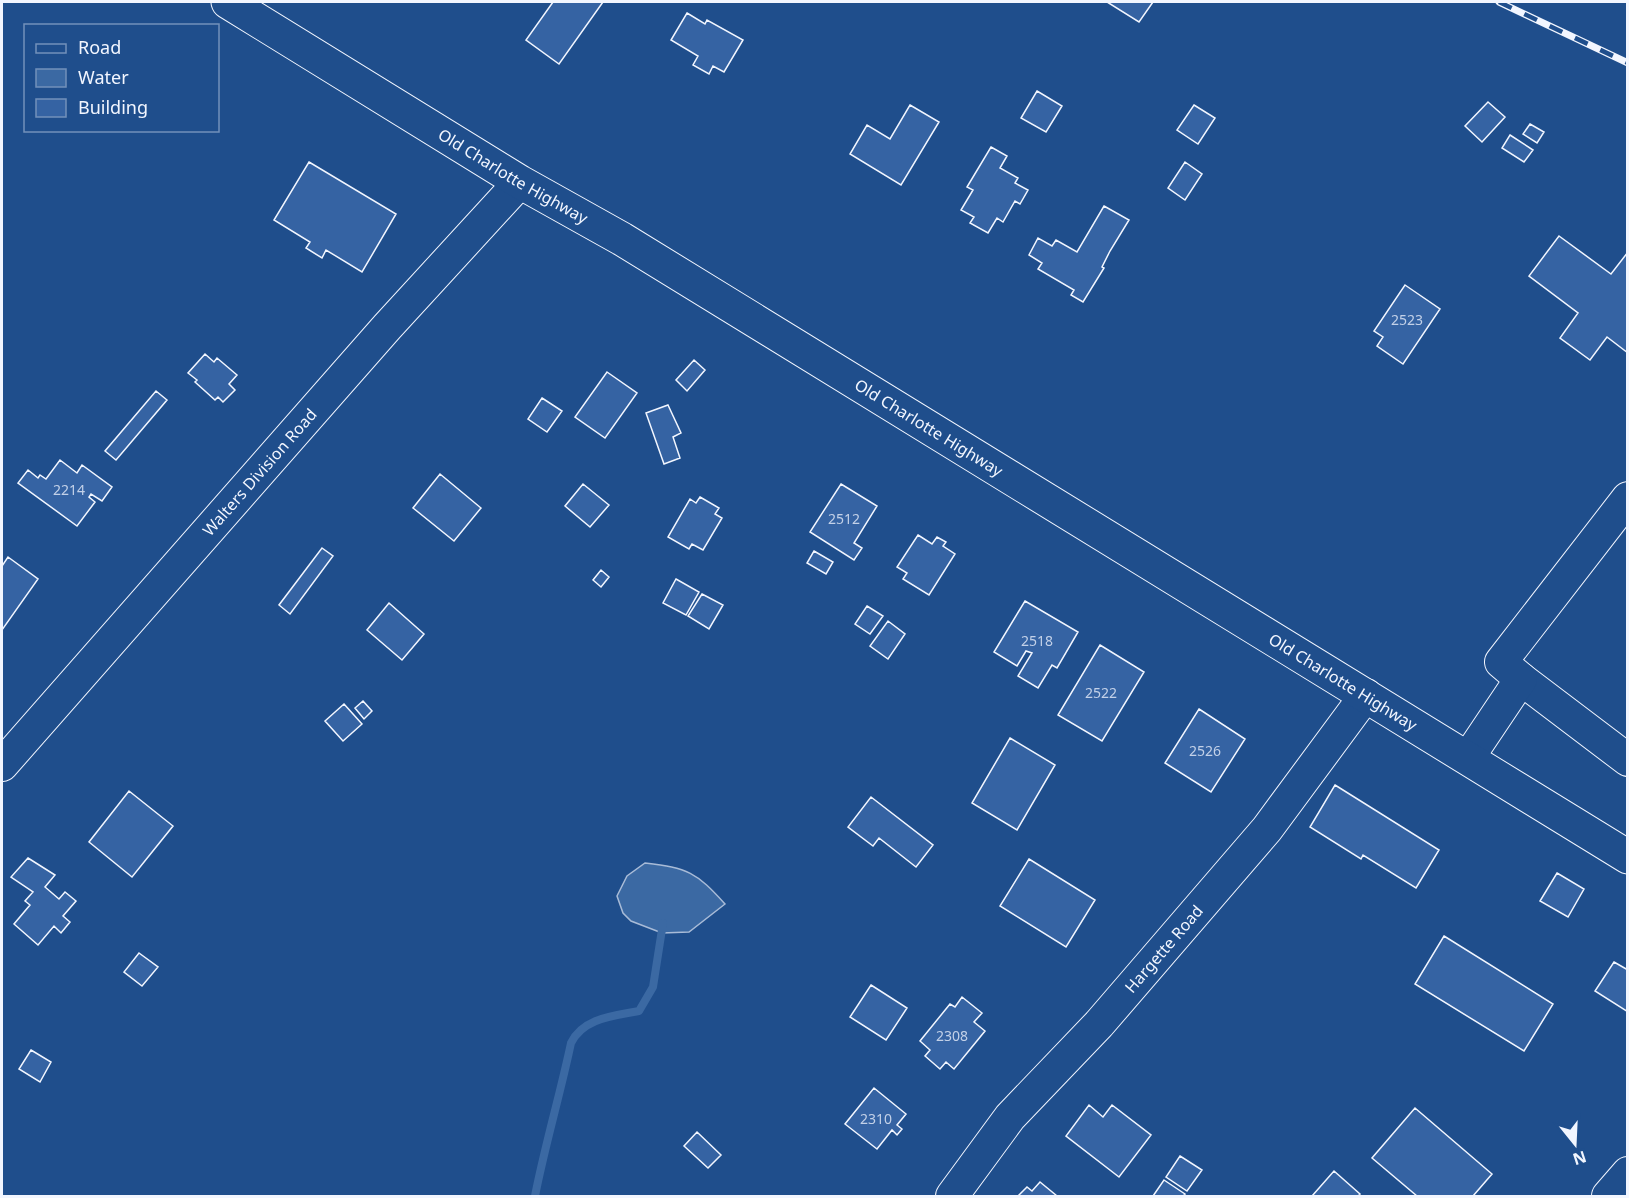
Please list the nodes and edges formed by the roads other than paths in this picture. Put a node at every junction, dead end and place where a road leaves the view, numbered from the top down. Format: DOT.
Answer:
graph roads {
  1 [pos="228,2"];
  2 [pos="520,182"];
  3 [pos="1628,498"];
  4 [pos="1521,679"];
  5 [pos="1366,695"];
  6 [pos="1468,758"];
  7 [pos="1628,760"];
  8 [pos="2,765"];
  9 [pos="1628,857"];
  10 [pos="1628,1173"];
  11 [pos="952,1197"];
  12 [pos="1608,1197"];
  1 -- 2 [label="main road, Old Charlotte Highway"];
  2 -- 5 [label="main road, Old Charlotte Highway"];
  2 -- 8 [label="street, Walters Division Road"];
  3 -- 4 [label="street"];
  4 -- 6 [label="street"];
  4 -- 7 [label="street"];
  5 -- 6 [label="main road, Old Charlotte Highway"];
  5 -- 11 [label="street, Hargette Road"];
  6 -- 9 [label="main road, Old Charlotte Highway"];
  10 -- 12 [label="street"];
}
